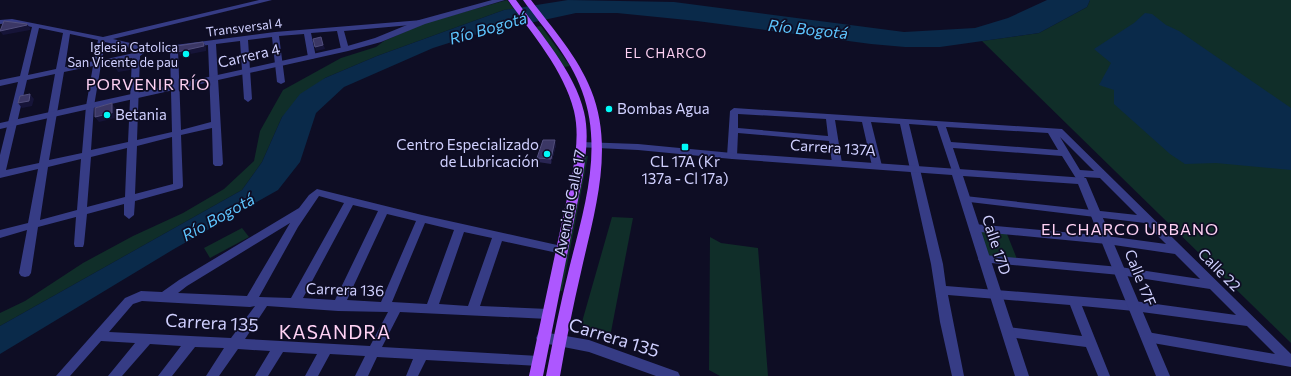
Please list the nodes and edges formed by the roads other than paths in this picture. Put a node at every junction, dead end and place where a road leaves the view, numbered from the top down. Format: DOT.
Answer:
graph roads {
  1 [pos="268,0"];
  2 [pos="501,0"];
  3 [pos="527,0"];
  4 [pos="513,1"];
  5 [pos="0,22"];
  6 [pos="422,22"];
  7 [pos="36,25"];
  8 [pos="340,30"];
  9 [pos="67,31"];
  10 [pos="307,32"];
  11 [pos="275,34"];
  12 [pos="244,38"];
  13 [pos="102,39"];
  14 [pos="212,43"];
  15 [pos="174,48"];
  16 [pos="345,49"];
  17 [pos="144,50"];
  18 [pos="136,55"];
  19 [pos="312,57"];
  20 [pos="97,63"];
  21 [pos="279,64"];
  22 [pos="59,71"];
  23 [pos="246,71"];
  24 [pos="578,72"];
  25 [pos="562,76"];
  26 [pos="23,78"];
  27 [pos="214,78"];
  28 [pos="281,82"];
  29 [pos="0,83"];
  30 [pos="176,87"];
  31 [pos="134,96"];
  32 [pos="248,99"];
  33 [pos="90,106"];
  34 [pos="52,114"];
  35 [pos="830,116"];
  36 [pos="866,119"];
  37 [pos="904,121"];
  38 [pos="940,123"];
  39 [pos="12,124"];
  40 [pos="216,124"];
  41 [pos="0,126"];
  42 [pos="733,130"];
  43 [pos="1055,130"];
  44 [pos="177,133"];
  45 [pos="833,139"];
  46 [pos="132,144"];
  47 [pos="581,145"];
  48 [pos="947,145"];
  49 [pos="598,146"];
  50 [pos="1065,153"];
  51 [pos="87,154"];
  52 [pos="732,156"];
  53 [pos="837,163"];
  54 [pos="218,164"];
  55 [pos="43,165"];
  56 [pos="877,166"];
  57 [pos="915,169"];
  58 [pos="956,172"];
  59 [pos="0,175"];
  60 [pos="1102,175"];
  61 [pos="1080,177"];
  62 [pos="129,199"];
  63 [pos="965,199"];
  64 [pos="351,200"];
  65 [pos="384,209"];
  66 [pos="303,210"];
  67 [pos="82,212"];
  68 [pos="1096,213"];
  69 [pos="129,215"];
  70 [pos="422,219"];
  71 [pos="1148,220"];
  72 [pos="33,226"];
  73 [pos="460,228"];
  74 [pos="974,228"];
  75 [pos="0,234"];
  76 [pos="498,236"];
  77 [pos="1107,240"];
  78 [pos="79,244"];
  79 [pos="562,250"];
  80 [pos="1178,250"];
  81 [pos="984,259"];
  82 [pos="1120,271"];
  83 [pos="25,273"];
  84 [pos="1213,285"];
  85 [pos="941,290"];
  86 [pos="996,295"];
  87 [pos="162,298"];
  88 [pos="250,302"];
  89 [pos="263,302"];
  90 [pos="1074,302"];
  91 [pos="294,304"];
  92 [pos="338,306"];
  93 [pos="1134,306"];
  94 [pos="390,308"];
  95 [pos="431,310"];
  96 [pos="472,311"];
  97 [pos="548,314"];
  98 [pos="1251,322"];
  99 [pos="1008,332"];
  100 [pos="98,336"];
  101 [pos="1147,337"];
  102 [pos="147,338"];
  103 [pos="543,338"];
  104 [pos="559,340"];
  105 [pos="192,341"];
  106 [pos="1090,342"];
  107 [pos="235,344"];
  108 [pos="280,346"];
  109 [pos="327,349"];
  110 [pos="374,352"];
  111 [pos="422,354"];
  112 [pos="539,361"];
  113 [pos="1291,362"];
  114 [pos="62,376"];
  115 [pos="114,376"];
  116 [pos="164,376"];
  117 [pos="212,376"];
  118 [pos="261,376"];
  119 [pos="311,376"];
  120 [pos="361,376"];
  121 [pos="412,376"];
  122 [pos="536,376"];
  123 [pos="553,376"];
  124 [pos="674,376"];
  125 [pos="958,376"];
  126 [pos="1022,376"];
  127 [pos="1104,376"];
  128 [pos="1163,376"];
  1 -- 13 [label="street"];
  2 -- 6 [label="street, Carrera 4"];
  3 -- 24 [label="main road, Avenida Calle 17"];
  4 -- 25 [label="main road, Avenida Calle 17"];
  5 -- 7 [label="street, Transversal 4"];
  6 -- 8 [label="street, Transversal 4"];
  6 -- 16 [label="street, Carrera 4"];
  7 -- 9 [label="street, Transversal 4"];
  7 -- 26 [label="street"];
  8 -- 10 [label="street, Transversal 4"];
  8 -- 16 [label="street"];
  9 -- 13 [label="street, Transversal 4"];
  9 -- 22 [label="street"];
  10 -- 11 [label="street, Transversal 4"];
  10 -- 19 [label="street"];
  11 -- 12 [label="street, Transversal 4"];
  11 -- 21 [label="street"];
  12 -- 14 [label="street, Transversal 4"];
  12 -- 23 [label="street"];
  13 -- 17 [label="street, Transversal 4"];
  13 -- 20 [label="street"];
  14 -- 15 [label="street, Transversal 4"];
  14 -- 27 [label="street"];
  15 -- 17 [label="street, Transversal 4"];
  15 -- 30 [label="street"];
  16 -- 19 [label="street, Carrera 4"];
  17 -- 18 [label="street"];
  18 -- 20 [label="street"];
  18 -- 31 [label="street"];
  19 -- 21 [label="street, Carrera 4"];
  20 -- 22 [label="street"];
  20 -- 33 [label="street"];
  21 -- 23 [label="street, Carrera 4"];
  21 -- 28 [label="street"];
  22 -- 26 [label="street"];
  22 -- 34 [label="street"];
  23 -- 27 [label="street, Carrera 4"];
  23 -- 32 [label="street"];
  24 -- 25 [label="main road"];
  24 -- 49 [label="main road, Avenida Calle 17"];
  25 -- 47 [label="main road, Avenida Calle 17"];
  26 -- 29 [label="street"];
  26 -- 39 [label="street"];
  27 -- 30 [label="street, Carrera 4"];
  27 -- 40 [label="street"];
  30 -- 31 [label="street, Carrera 4"];
  30 -- 44 [label="street"];
  31 -- 33 [label="street, Carrera 4"];
  31 -- 46 [label="street"];
  33 -- 34 [label="street, Carrera 4"];
  33 -- 51 [label="street"];
  34 -- 39 [label="street, Carrera 4"];
  34 -- 55 [label="street"];
  35 -- 36 [label="street"];
  35 -- 42 [label="street"];
  35 -- 45 [label="street"];
  36 -- 37 [label="street"];
  36 -- 56 [label="street"];
  37 -- 38 [label="street"];
  37 -- 57 [label="street"];
  38 -- 43 [label="street"];
  38 -- 48 [label="street, Calle 17D"];
  39 -- 41 [label="street, Carrera 4"];
  39 -- 59 [label="street"];
  40 -- 44 [label="street"];
  40 -- 54 [label="street"];
  42 -- 45 [label="street"];
  42 -- 52 [label="street"];
  43 -- 50 [label="street, Calle 17F"];
  43 -- 60 [label="street, Calle 22"];
  44 -- 46 [label="street"];
  44 -- 62 [label="street"];
  45 -- 53 [label="street"];
  46 -- 51 [label="street"];
  46 -- 62 [label="street"];
  47 -- 49 [label="street, Carrera 137A"];
  47 -- 79 [label="main road, Avenida Calle 17"];
  48 -- 50 [label="street"];
  48 -- 58 [label="street, Calle 17D"];
  49 -- 52 [label="street, Carrera 137A"];
  49 -- 104 [label="main road, Avenida Calle 17"];
  50 -- 61 [label="street, Calle 17F"];
  51 -- 55 [label="street"];
  51 -- 67 [label="street"];
  52 -- 53 [label="street, Carrera 137A"];
  53 -- 56 [label="street, Carrera 137A"];
  55 -- 59 [label="street"];
  55 -- 72 [label="street"];
  56 -- 57 [label="street, Carrera 137A"];
  57 -- 58 [label="street, Carrera 137A"];
  57 -- 85 [label="street"];
  58 -- 61 [label="street, Carrera 137A"];
  58 -- 63 [label="street, Calle 17D"];
  60 -- 61 [label="street"];
  60 -- 71 [label="street, Calle 22"];
  61 -- 68 [label="street, Calle 17F"];
  62 -- 67 [label="street"];
  62 -- 69 [label="street"];
  63 -- 68 [label="street"];
  63 -- 74 [label="street, Calle 17D"];
  64 -- 65 [label="street"];
  64 -- 66 [label="street"];
  64 -- 91 [label="street"];
  65 -- 70 [label="street"];
  65 -- 92 [label="street"];
  66 -- 87 [label="street"];
  66 -- 88 [label="street"];
  67 -- 72 [label="street"];
  67 -- 78 [label="street"];
  68 -- 71 [label="street"];
  68 -- 77 [label="street, Calle 17F"];
  70 -- 73 [label="street"];
  70 -- 94 [label="street"];
  71 -- 80 [label="street, Calle 22"];
  72 -- 75 [label="street"];
  72 -- 83 [label="street"];
  73 -- 76 [label="street"];
  73 -- 95 [label="street"];
  74 -- 77 [label="street"];
  74 -- 81 [label="street, Calle 17D"];
  76 -- 79 [label="street"];
  76 -- 96 [label="street"];
  77 -- 80 [label="street"];
  77 -- 82 [label="street, Calle 17F"];
  79 -- 97 [label="main road, Avenida Calle 17"];
  80 -- 84 [label="street, Calle 22"];
  81 -- 82 [label="street"];
  81 -- 86 [label="street, Calle 17D"];
  82 -- 84 [label="street"];
  82 -- 93 [label="street, Calle 17F"];
  84 -- 98 [label="street, Calle 22"];
  85 -- 86 [label="street"];
  85 -- 125 [label="street"];
  86 -- 90 [label="street"];
  86 -- 99 [label="street, Calle 17D"];
  87 -- 88 [label="street, Carrera 136"];
  87 -- 100 [label="street, Carrera 136"];
  88 -- 89 [label="street, Carrera 136"];
  89 -- 91 [label="street, Carrera 136"];
  89 -- 107 [label="street"];
  90 -- 93 [label="street"];
  90 -- 106 [label="street"];
  91 -- 92 [label="street, Carrera 136"];
  92 -- 94 [label="street, Carrera 136"];
  93 -- 98 [label="street"];
  93 -- 101 [label="street, Calle 17F"];
  94 -- 95 [label="street, Carrera 136"];
  94 -- 110 [label="street"];
  95 -- 96 [label="street, Carrera 136"];
  96 -- 97 [label="street, Carrera 136"];
  97 -- 103 [label="main road, Avenida Calle 17"];
  98 -- 113 [label="street, Calle 22"];
  99 -- 106 [label="street"];
  99 -- 126 [label="street, Calle 17D"];
  100 -- 102 [label="street, Carrera 135"];
  100 -- 114 [label="street"];
  101 -- 113 [label="street"];
  101 -- 128 [label="street, Calle 17F"];
  102 -- 105 [label="street, Carrera 135"];
  102 -- 115 [label="street"];
  103 -- 104 [label="street, Carrera 135"];
  103 -- 112 [label="main road, Avenida Calle 17"];
  104 -- 123 [label="main road, Avenida Calle 17"];
  104 -- 124 [label="street, Carrera 135"];
  105 -- 107 [label="street, Carrera 135"];
  105 -- 116 [label="street"];
  106 -- 127 [label="street"];
  107 -- 108 [label="street, Carrera 135"];
  107 -- 117 [label="street"];
  108 -- 109 [label="street, Carrera 135"];
  108 -- 118 [label="street"];
  109 -- 110 [label="street, Carrera 135"];
  109 -- 119 [label="street"];
  110 -- 111 [label="street, Carrera 135"];
  110 -- 120 [label="street"];
  111 -- 112 [label="street, Carrera 135"];
  111 -- 121 [label="street"];
  112 -- 122 [label="main road, Avenida Calle 17"];
}
